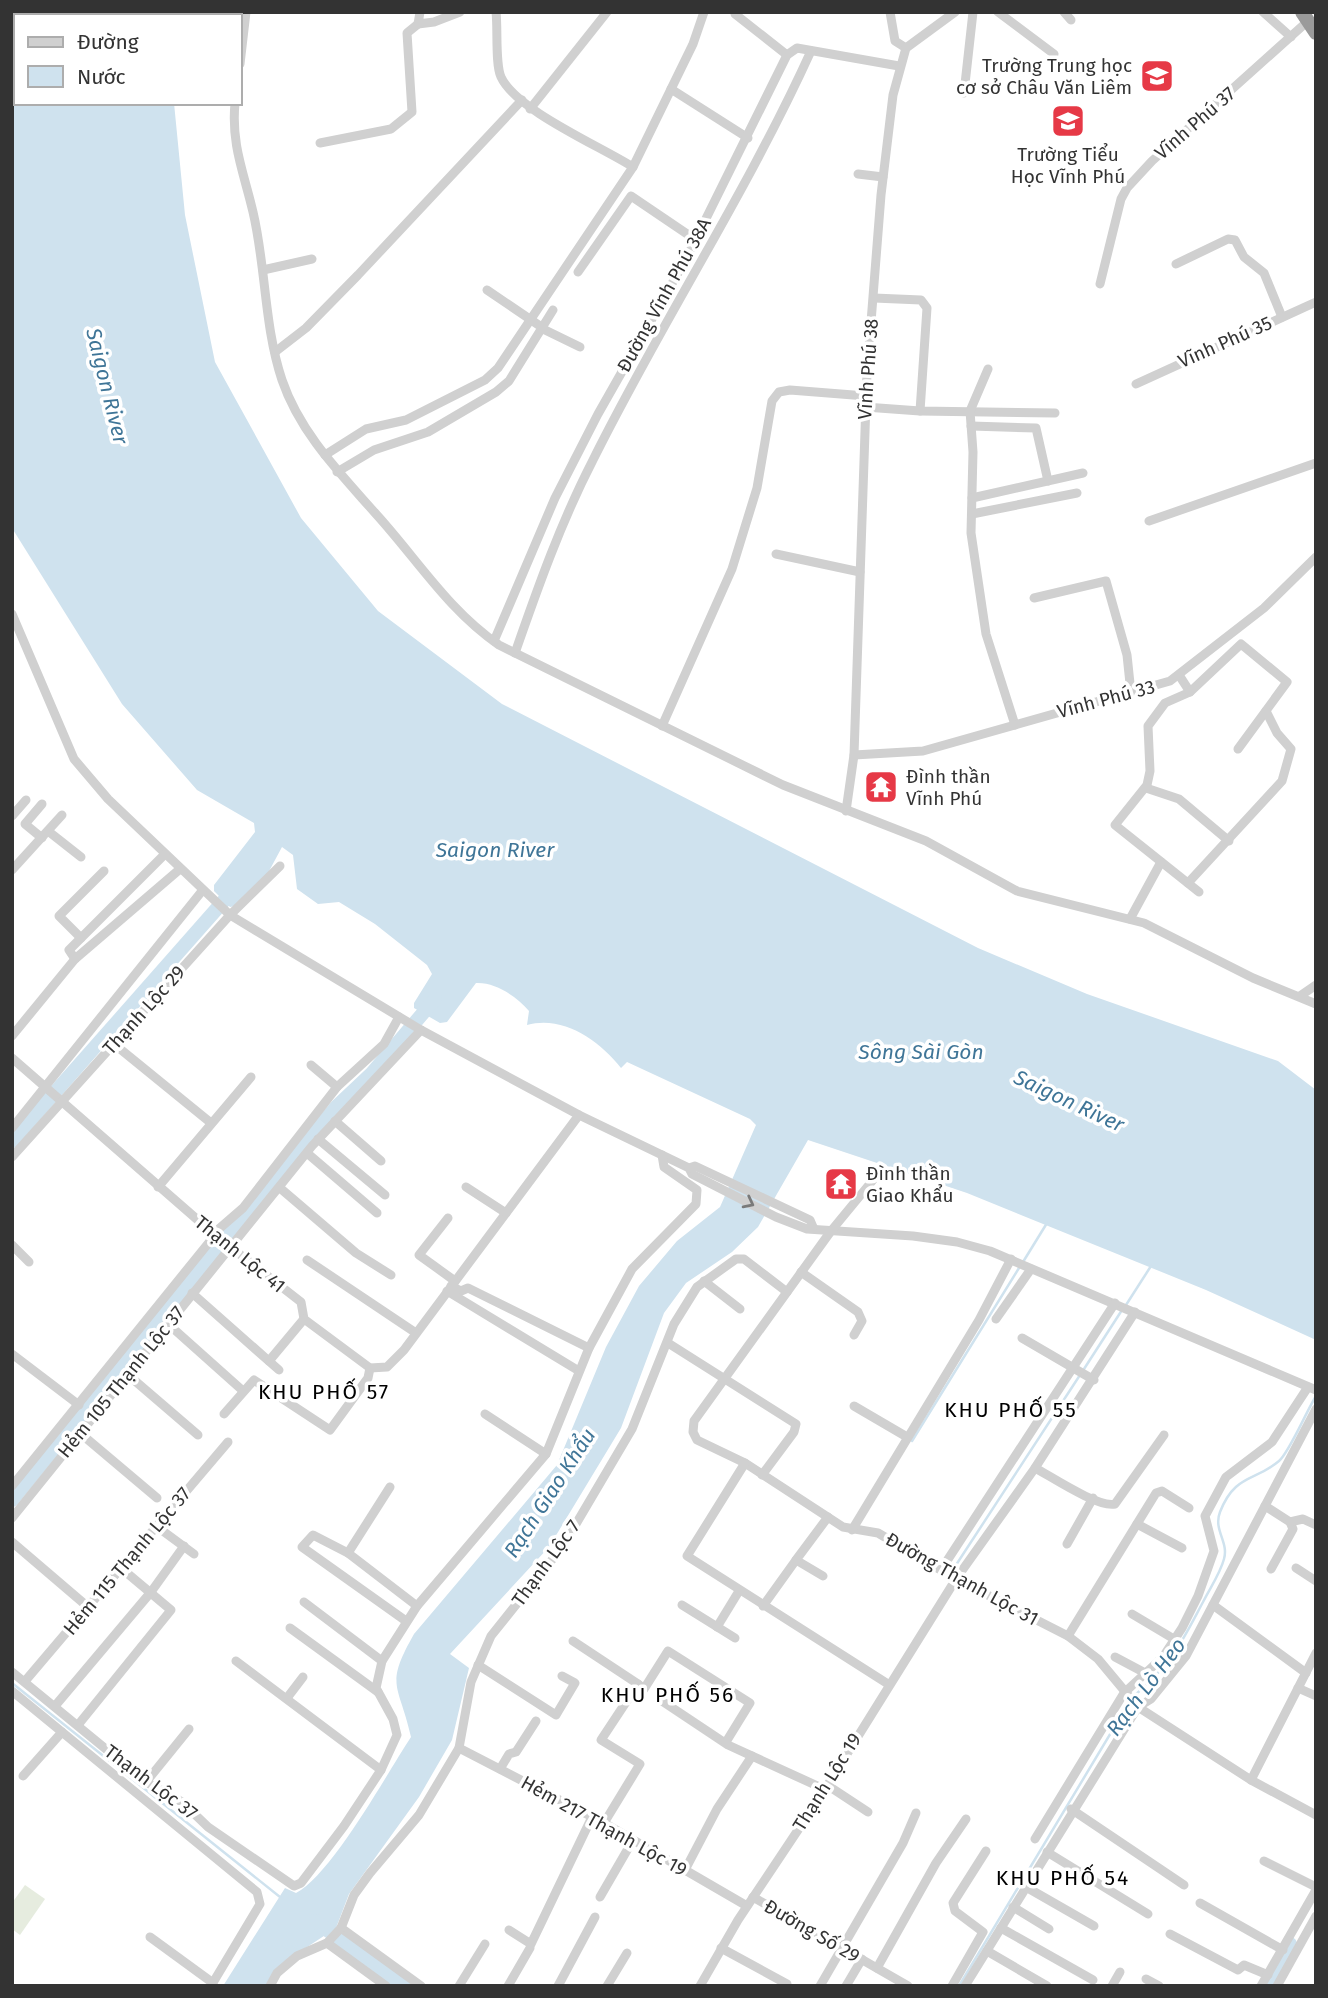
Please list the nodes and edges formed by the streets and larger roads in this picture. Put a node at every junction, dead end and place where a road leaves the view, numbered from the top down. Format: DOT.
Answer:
graph roads {
  1 [pos="246,12"];
  2 [pos="420,12"];
  3 [pos="460,12"];
  4 [pos="496,12"];
  5 [pos="607,12"];
  6 [pos="704,12"];
  7 [pos="890,12"];
  8 [pos="955,12"];
  9 [pos="973,12"];
  10 [pos="998,12"];
  11 [pos="1064,12"];
  12 [pos="1264,12"];
  13 [pos="735,14"];
  14 [pos="1072,20"];
  15 [pos="1310,20"];
  16 [pos="418,24"];
  17 [pos="1291,37"];
  18 [pos="242,47"];
  19 [pos="906,48"];
  20 [pos="811,51"];
  21 [pos="1054,54"];
  22 [pos="787,55"];
  23 [pos="899,66"];
  24 [pos="671,89"];
  25 [pos="964,93"];
  26 [pos="522,100"];
  27 [pos="235,105"];
  28 [pos="530,109"];
  29 [pos="748,138"];
  30 [pos="320,143"];
  31 [pos="633,167"];
  32 [pos="858,174"];
  33 [pos="883,177"];
  34 [pos="696,240"];
  35 [pos="312,259"];
  36 [pos="1176,264"];
  37 [pos="263,270"];
  38 [pos="578,272"];
  39 [pos="1100,284"];
  40 [pos="488,290"];
  41 [pos="874,298"];
  42 [pos="1316,302"];
  43 [pos="553,310"];
  44 [pos="1282,317"];
  45 [pos="538,325"];
  46 [pos="580,347"];
  47 [pos="275,352"];
  48 [pos="988,369"];
  49 [pos="1136,384"];
  50 [pos="866,401"];
  51 [pos="920,411"];
  52 [pos="970,411"];
  53 [pos="1055,413"];
  54 [pos="971,426"];
  55 [pos="325,456"];
  56 [pos="1316,463"];
  57 [pos="337,472"];
  58 [pos="1083,473"];
  59 [pos="1048,481"];
  60 [pos="1077,493"];
  61 [pos="972,498"];
  62 [pos="972,514"];
  63 [pos="1149,520"];
  64 [pos="776,554"];
  65 [pos="1316,557"];
  66 [pos="860,572"];
  67 [pos="1034,598"];
  68 [pos="12,614"];
  69 [pos="494,641"];
  70 [pos="516,653"];
  71 [pos="1181,677"];
  72 [pos="1190,691"];
  73 [pos="1131,693"];
  74 [pos="1266,711"];
  75 [pos="1015,725"];
  76 [pos="662,726"];
  77 [pos="1238,749"];
  78 [pos="854,755"];
  79 [pos="1146,788"];
  80 [pos="26,800"];
  81 [pos="42,804"];
  82 [pos="846,811"];
  83 [pos="62,815"];
  84 [pos="12,816"];
  85 [pos="45,834"];
  86 [pos="1229,841"];
  87 [pos="165,854"];
  88 [pos="81,857"];
  89 [pos="1161,862"];
  90 [pos="280,866"];
  91 [pos="180,869"];
  92 [pos="12,870"];
  93 [pos="104,870"];
  94 [pos="1188,883"];
  95 [pos="204,892"];
  96 [pos="1199,892"];
  97 [pos="230,915"];
  98 [pos="1130,919"];
  99 [pos="81,938"];
  100 [pos="75,959"];
  101 [pos="1316,985"];
  102 [pos="1307,1000"];
  103 [pos="401,1018"];
  104 [pos="421,1030"];
  105 [pos="12,1036"];
  106 [pos="114,1044"];
  107 [pos="12,1058"];
  108 [pos="311,1065"];
  109 [pos="251,1077"];
  110 [pos="337,1087"];
  111 [pos="45,1089"];
  112 [pos="61,1104"];
  113 [pos="579,1115"];
  114 [pos="335,1121"];
  115 [pos="211,1123"];
  116 [pos="12,1128"];
  117 [pos="318,1139"];
  118 [pos="307,1153"];
  119 [pos="662,1155"];
  120 [pos="12,1157"];
  121 [pos="381,1161"];
  122 [pos="873,1180"];
  123 [pos="158,1187"];
  124 [pos="280,1188"];
  125 [pos="466,1188"];
  126 [pos="385,1195"];
  127 [pos="377,1213"];
  128 [pos="506,1213"];
  129 [pos="448,1218"];
  130 [pos="831,1231"];
  131 [pos="214,1235"];
  132 [pos="12,1245"];
  133 [pos="230,1248"];
  134 [pos="307,1260"];
  135 [pos="1014,1260"];
  136 [pos="29,1262"];
  137 [pos="1029,1268"];
  138 [pos="801,1272"];
  139 [pos="391,1275"];
  140 [pos="704,1281"];
  141 [pos="451,1286"];
  142 [pos="787,1292"];
  143 [pos="192,1293"];
  144 [pos="1117,1304"];
  145 [pos="740,1309"];
  146 [pos="1132,1310"];
  147 [pos="304,1319"];
  148 [pos="996,1319"];
  149 [pos="167,1323"];
  150 [pos="416,1333"];
  151 [pos="854,1335"];
  152 [pos="1022,1338"];
  153 [pos="668,1343"];
  154 [pos="589,1348"];
  155 [pos="12,1354"];
  156 [pos="269,1361"];
  157 [pos="370,1368"];
  158 [pos="1075,1369"];
  159 [pos="279,1370"];
  160 [pos="579,1371"];
  161 [pos="127,1374"];
  162 [pos="1090,1377"];
  163 [pos="726,1380"];
  164 [pos="1312,1389"];
  165 [pos="242,1390"];
  166 [pos="79,1405"];
  167 [pos="854,1406"];
  168 [pos="1316,1409"];
  169 [pos="224,1414"];
  170 [pos="485,1414"];
  171 [pos="80,1433"];
  172 [pos="198,1435"];
  173 [pos="1164,1435"];
  174 [pos="907,1437"];
  175 [pos="228,1441"];
  176 [pos="546,1454"];
  177 [pos="745,1463"];
  178 [pos="1035,1468"];
  179 [pos="762,1475"];
  180 [pos="14,1482"];
  181 [pos="390,1488"];
  182 [pos="157,1498"];
  183 [pos="1093,1499"];
  184 [pos="1265,1506"];
  185 [pos="1189,1508"];
  186 [pos="828,1517"];
  187 [pos="12,1518"];
  188 [pos="1290,1522"];
  189 [pos="1137,1524"];
  190 [pos="1316,1525"];
  191 [pos="156,1526"];
  192 [pos="852,1530"];
  193 [pos="12,1542"];
  194 [pos="1067,1544"];
  195 [pos="184,1546"];
  196 [pos="1182,1548"];
  197 [pos="348,1553"];
  198 [pos="194,1554"];
  199 [pos="796,1560"];
  200 [pos="121,1568"];
  201 [pos="1296,1568"];
  202 [pos="1272,1569"];
  203 [pos="941,1570"];
  204 [pos="823,1576"];
  205 [pos="956,1579"];
  206 [pos="1316,1581"];
  207 [pos="739,1591"];
  208 [pos="151,1592"];
  209 [pos="304,1602"];
  210 [pos="682,1605"];
  211 [pos="1213,1605"];
  212 [pos="417,1606"];
  213 [pos="763,1606"];
  214 [pos="88,1607"];
  215 [pos="1132,1614"];
  216 [pos="406,1621"];
  217 [pos="717,1627"];
  218 [pos="290,1628"];
  219 [pos="1068,1636"];
  220 [pos="735,1638"];
  221 [pos="1174,1639"];
  222 [pos="573,1642"];
  223 [pos="1316,1653"];
  224 [pos="1115,1657"];
  225 [pos="236,1661"];
  226 [pos="382,1661"];
  227 [pos="478,1665"];
  228 [pos="12,1672"];
  229 [pos="1306,1673"];
  230 [pos="1147,1674"];
  231 [pos="562,1676"];
  232 [pos="303,1677"];
  233 [pos="26,1680"];
  234 [pos="638,1684"];
  235 [pos="888,1684"];
  236 [pos="1298,1688"];
  237 [pos="12,1691"];
  238 [pos="379,1693"];
  239 [pos="1125,1695"];
  240 [pos="1316,1696"];
  241 [pos="287,1698"];
  242 [pos="662,1701"];
  243 [pos="1136,1705"];
  244 [pos="55,1706"];
  245 [pos="536,1721"];
  246 [pos="78,1725"];
  247 [pos="189,1729"];
  248 [pos="62,1732"];
  249 [pos="726,1742"];
  250 [pos="459,1748"];
  251 [pos="752,1756"];
  252 [pos="501,1767"];
  253 [pos="381,1770"];
  254 [pos="23,1776"];
  255 [pos="1251,1780"];
  256 [pos="146,1782"];
  257 [pos="826,1787"];
  258 [pos="1071,1810"];
  259 [pos="868,1812"];
  260 [pos="916,1813"];
  261 [pos="1316,1815"];
  262 [pos="592,1817"];
  263 [pos="966,1819"];
  264 [pos="604,1823"];
  265 [pos="1035,1839"];
  266 [pos="633,1840"];
  267 [pos="986,1851"];
  268 [pos="1047,1852"];
  269 [pos="1264,1861"];
  270 [pos="685,1870"];
  271 [pos="1184,1885"];
  272 [pos="1026,1887"];
  273 [pos="1316,1889"];
  274 [pos="600,1897"];
  275 [pos="754,1897"];
  276 [pos="1200,1903"];
  277 [pos="747,1906"];
  278 [pos="1013,1907"];
  279 [pos="1148,1914"];
  280 [pos="1316,1916"];
  281 [pos="595,1917"];
  282 [pos="1094,1926"];
  283 [pos="341,1928"];
  284 [pos="1001,1928"];
  285 [pos="1049,1929"];
  286 [pos="509,1930"];
  287 [pos="1170,1934"];
  288 [pos="150,1937"];
  289 [pos="327,1943"];
  290 [pos="485,1944"];
  291 [pos="530,1948"];
  292 [pos="721,1948"];
  293 [pos="842,1948"];
  294 [pos="1283,1950"];
  295 [pos="988,1951"];
  296 [pos="627,1953"];
  297 [pos="862,1959"];
  298 [pos="877,1968"];
  299 [pos="1120,1972"];
  300 [pos="888,1975"];
  301 [pos="1268,1975"];
  302 [pos="1146,1979"];
  303 [pos="1093,1980"];
  304 [pos="787,1984"];
  305 [pos="212,1985"];
  306 [pos="966,1985"];
  307 [pos="270,1986"];
  308 [pos="386,1986"];
  309 [pos="421,1986"];
  310 [pos="458,1986"];
  311 [pos="508,1986"];
  312 [pos="558,1986"];
  313 [pos="607,1986"];
  314 [pos="700,1986"];
  315 [pos="820,1986"];
  316 [pos="846,1986"];
  317 [pos="882,1986"];
  318 [pos="908,1986"];
  319 [pos="952,1986"];
  320 [pos="1047,1986"];
  321 [pos="1112,1986"];
  322 [pos="1159,1986"];
  323 [pos="1261,1986"];
  324 [pos="1277,1986"];
  1 -- 18 [label="street"];
  2 -- 16 [label="street"];
  3 -- 16 [label="street"];
  4 -- 26 [label="street"];
  5 -- 28 [label="street"];
  6 -- 24 [label="street"];
  7 -- 19 [label="street"];
  8 -- 19 [label="street"];
  9 -- 25 [label="street"];
  10 -- 21 [label="street"];
  11 -- 14 [label="street"];
  12 -- 17 [label="street"];
  13 -- 22 [label="street"];
  15 -- 17 [label="street, Vĩnh Phú 37"];
  16 -- 30 [label="street"];
  17 -- 39 [label="street, Vĩnh Phú 37"];
  19 -- 23 [label="street, Vĩnh Phú 38"];
  20 -- 22 [label="street"];
  20 -- 23 [label="street"];
  20 -- 70 [label="street"];
  22 -- 29 [label="street, Đường Vĩnh Phú 38A"];
  23 -- 33 [label="street, Vĩnh Phú 38"];
  24 -- 29 [label="street"];
  24 -- 31 [label="street"];
  26 -- 28 [label="street"];
  26 -- 47 [label="street"];
  27 -- 37 [label="street"];
  28 -- 31 [label="street"];
  29 -- 34 [label="street, Đường Vĩnh Phú 38A"];
  31 -- 45 [label="street"];
  32 -- 33 [label="street"];
  33 -- 41 [label="street, Vĩnh Phú 38"];
  34 -- 38 [label="street"];
  34 -- 69 [label="street, Đường Vĩnh Phú 38A"];
  35 -- 37 [label="street"];
  36 -- 44 [label="street"];
  37 -- 47 [label="street"];
  40 -- 45 [label="street"];
  41 -- 50 [label="street, Vĩnh Phú 38"];
  41 -- 51 [label="street"];
  42 -- 44 [label="street, Vĩnh Phú 35"];
  43 -- 45 [label="street"];
  44 -- 49 [label="street, Vĩnh Phú 35"];
  45 -- 46 [label="street"];
  45 -- 55 [label="street"];
  45 -- 57 [label="street"];
  47 -- 55 [label="street"];
  48 -- 52 [label="street"];
  50 -- 51 [label="street"];
  50 -- 66 [label="street, Vĩnh Phú 38"];
  50 -- 76 [label="street"];
  51 -- 52 [label="street"];
  52 -- 53 [label="street"];
  52 -- 54 [label="street"];
  54 -- 59 [label="street"];
  54 -- 61 [label="street"];
  55 -- 57 [label="street"];
  56 -- 63 [label="street"];
  57 -- 69 [label="street"];
  58 -- 59 [label="street"];
  59 -- 61 [label="street"];
  60 -- 62 [label="street"];
  61 -- 62 [label="street"];
  62 -- 75 [label="street"];
  64 -- 66 [label="street"];
  65 -- 71 [label="street, Vĩnh Phú 33"];
  66 -- 78 [label="street, Vĩnh Phú 38"];
  67 -- 73 [label="street"];
  68 -- 87 [label="street"];
  69 -- 70 [label="street"];
  70 -- 76 [label="street"];
  71 -- 72 [label="street"];
  71 -- 73 [label="street, Vĩnh Phú 33"];
  72 -- 74 [label="street"];
  72 -- 79 [label="street"];
  73 -- 75 [label="street, Vĩnh Phú 33"];
  74 -- 77 [label="street"];
  74 -- 86 [label="street"];
  75 -- 78 [label="street, Vĩnh Phú 33"];
  76 -- 82 [label="street"];
  78 -- 82 [label="street, Vĩnh Phú 38"];
  79 -- 86 [label="street"];
  79 -- 89 [label="street"];
  80 -- 84 [label="street"];
  81 -- 85 [label="street"];
  82 -- 98 [label="street"];
  83 -- 85 [label="street"];
  85 -- 88 [label="street"];
  85 -- 92 [label="street"];
  86 -- 94 [label="street"];
  87 -- 91 [label="street"];
  87 -- 99 [label="street"];
  89 -- 94 [label="street"];
  89 -- 98 [label="street"];
  90 -- 97 [label="street, Thạnh Lộc 29"];
  91 -- 95 [label="street"];
  91 -- 100 [label="street"];
  93 -- 99 [label="street"];
  94 -- 96 [label="street"];
  95 -- 97 [label="street"];
  95 -- 111 [label="street"];
  97 -- 103 [label="street"];
  97 -- 106 [label="street, Thạnh Lộc 29"];
  98 -- 102 [label="street"];
  99 -- 100 [label="street"];
  100 -- 105 [label="street"];
  101 -- 102 [label="street"];
  103 -- 104 [label="street"];
  103 -- 110 [label="street"];
  104 -- 113 [label="street"];
  104 -- 114 [label="street, Hẻm 105 Thạnh Lộc 37"];
  106 -- 112 [label="street, Thạnh Lộc 29"];
  106 -- 115 [label="street"];
  107 -- 111 [label="street, Thạnh Lộc 41"];
  108 -- 110 [label="street"];
  109 -- 115 [label="street"];
  110 -- 131 [label="street"];
  111 -- 112 [label="street, Thạnh Lộc 41"];
  111 -- 116 [label="street"];
  112 -- 120 [label="street, Thạnh Lộc 29"];
  112 -- 123 [label="street, Thạnh Lộc 41"];
  113 -- 119 [label="street"];
  113 -- 128 [label="street"];
  114 -- 117 [label="street, Hẻm 105 Thạnh Lộc 37"];
  114 -- 121 [label="street"];
  115 -- 123 [label="street"];
  117 -- 118 [label="street, Hẻm 105 Thạnh Lộc 37"];
  117 -- 126 [label="street"];
  118 -- 124 [label="street, Hẻm 105 Thạnh Lộc 37"];
  118 -- 127 [label="street"];
  119 -- 130 [label="street"];
  119 -- 154 [label="street"];
  122 -- 130 [label="street, Đường Thạnh Lộc 31"];
  123 -- 131 [label="street, Thạnh Lộc 41"];
  124 -- 133 [label="street, Hẻm 105 Thạnh Lộc 37"];
  124 -- 139 [label="street"];
  125 -- 128 [label="street"];
  128 -- 141 [label="street"];
  129 -- 141 [label="street"];
  130 -- 135 [label="street"];
  130 -- 138 [label="street, Đường Thạnh Lộc 31"];
  131 -- 133 [label="street, Thạnh Lộc 41"];
  131 -- 166 [label="street"];
  132 -- 136 [label="street"];
  133 -- 143 [label="street, Hẻm 105 Thạnh Lộc 37"];
  133 -- 147 [label="street, Thạnh Lộc 41"];
  134 -- 150 [label="street"];
  135 -- 137 [label="street"];
  135 -- 174 [label="street"];
  137 -- 144 [label="street"];
  137 -- 148 [label="street"];
  138 -- 142 [label="street, Đường Thạnh Lộc 31"];
  138 -- 151 [label="street"];
  140 -- 142 [label="street, Thạnh Lộc 7"];
  140 -- 145 [label="street"];
  140 -- 153 [label="street, Thạnh Lộc 7"];
  141 -- 150 [label="street"];
  141 -- 154 [label="street"];
  141 -- 160 [label="street"];
  142 -- 163 [label="street, Đường Thạnh Lộc 31"];
  143 -- 149 [label="street, Hẻm 105 Thạnh Lộc 37"];
  143 -- 156 [label="street"];
  144 -- 146 [label="street"];
  144 -- 158 [label="street"];
  146 -- 162 [label="street, Thạnh Lộc 19"];
  146 -- 164 [label="street"];
  147 -- 156 [label="street"];
  147 -- 157 [label="street, Thạnh Lộc 41"];
  149 -- 161 [label="street, Hẻm 105 Thạnh Lộc 37"];
  149 -- 165 [label="street"];
  150 -- 157 [label="street"];
  152 -- 158 [label="street"];
  153 -- 163 [label="street"];
  153 -- 227 [label="street, Thạnh Lộc 7"];
  154 -- 160 [label="street"];
  155 -- 166 [label="street"];
  156 -- 159 [label="street"];
  157 -- 165 [label="street"];
  158 -- 162 [label="street"];
  158 -- 203 [label="street"];
  160 -- 176 [label="street"];
  161 -- 171 [label="street, Hẻm 105 Thạnh Lộc 37"];
  161 -- 172 [label="street"];
  162 -- 178 [label="street, Thạnh Lộc 19"];
  163 -- 177 [label="street, Đường Thạnh Lộc 31"];
  163 -- 179 [label="street"];
  164 -- 221 [label="street"];
  165 -- 169 [label="street"];
  166 -- 180 [label="street"];
  167 -- 174 [label="street"];
  168 -- 184 [label="street"];
  170 -- 176 [label="street"];
  171 -- 182 [label="street"];
  171 -- 187 [label="street, Hẻm 105 Thạnh Lộc 37"];
  173 -- 183 [label="street"];
  174 -- 192 [label="street"];
  175 -- 191 [label="street, Hẻm 115 Thạnh Lộc 37"];
  176 -- 212 [label="street"];
  177 -- 179 [label="street, Đường Thạnh Lộc 31"];
  177 -- 207 [label="street"];
  178 -- 183 [label="street"];
  178 -- 205 [label="street, Thạnh Lộc 19"];
  179 -- 186 [label="street, Đường Thạnh Lộc 31"];
  181 -- 197 [label="street"];
  183 -- 194 [label="street"];
  184 -- 188 [label="street"];
  184 -- 211 [label="street"];
  185 -- 189 [label="street"];
  186 -- 192 [label="street, Đường Thạnh Lộc 31"];
  186 -- 199 [label="street"];
  188 -- 190 [label="street"];
  188 -- 202 [label="street"];
  189 -- 196 [label="street"];
  189 -- 219 [label="street"];
  191 -- 195 [label="street"];
  191 -- 200 [label="street, Hẻm 115 Thạnh Lộc 37"];
  192 -- 203 [label="street, Đường Thạnh Lộc 31"];
  193 -- 214 [label="street"];
  195 -- 198 [label="street"];
  195 -- 208 [label="street"];
  197 -- 212 [label="street"];
  197 -- 216 [label="street"];
  199 -- 204 [label="street"];
  199 -- 213 [label="street"];
  200 -- 208 [label="street"];
  200 -- 214 [label="street, Hẻm 115 Thạnh Lộc 37"];
  201 -- 206 [label="street"];
  203 -- 205 [label="street, Đường Thạnh Lộc 31"];
  205 -- 219 [label="street, Đường Thạnh Lộc 31"];
  205 -- 235 [label="street, Thạnh Lộc 19"];
  207 -- 213 [label="street"];
  207 -- 217 [label="street"];
  208 -- 244 [label="street"];
  208 -- 246 [label="street"];
  209 -- 226 [label="street"];
  210 -- 217 [label="street"];
  211 -- 229 [label="street"];
  211 -- 243 [label="street"];
  212 -- 216 [label="street"];
  213 -- 235 [label="street"];
  214 -- 233 [label="street, Hẻm 115 Thạnh Lộc 37"];
  215 -- 221 [label="street"];
  216 -- 226 [label="street"];
  217 -- 220 [label="street"];
  218 -- 238 [label="street"];
  219 -- 239 [label="street, Đường Thạnh Lộc 31"];
  221 -- 230 [label="street"];
  222 -- 234 [label="street"];
  223 -- 229 [label="street"];
  224 -- 230 [label="street"];
  225 -- 241 [label="street"];
  226 -- 238 [label="street"];
  227 -- 231 [label="street"];
  227 -- 250 [label="street, Thạnh Lộc 7"];
  228 -- 233 [label="street, Thạnh Lộc 37"];
  229 -- 236 [label="street"];
  230 -- 239 [label="street"];
  232 -- 241 [label="street"];
  233 -- 244 [label="street, Thạnh Lộc 37"];
  234 -- 249 [label="street"];
  234 -- 264 [label="street"];
  235 -- 257 [label="street, Thạnh Lộc 19"];
  236 -- 240 [label="street"];
  236 -- 255 [label="street"];
  237 -- 248 [label="street"];
  238 -- 253 [label="street"];
  239 -- 243 [label="street, Đường Thạnh Lộc 31"];
  239 -- 265 [label="street"];
  241 -- 253 [label="street"];
  242 -- 249 [label="street"];
  243 -- 255 [label="street, Đường Thạnh Lộc 31"];
  243 -- 258 [label="street"];
  244 -- 246 [label="street, Thạnh Lộc 37"];
  245 -- 252 [label="street"];
  246 -- 256 [label="street, Thạnh Lộc 37"];
  247 -- 256 [label="street"];
  248 -- 254 [label="street"];
  248 -- 305 [label="street"];
  249 -- 251 [label="street"];
  250 -- 252 [label="street, Hẻm 217 Thạnh Lộc 19"];
  250 -- 283 [label="street, Thạnh Lộc 7"];
  251 -- 257 [label="street"];
  251 -- 270 [label="street"];
  252 -- 262 [label="street, Hẻm 217 Thạnh Lộc 19"];
  253 -- 256 [label="street, Thạnh Lộc 37"];
  255 -- 261 [label="street, Đường Thạnh Lộc 31"];
  257 -- 259 [label="street"];
  257 -- 275 [label="street, Thạnh Lộc 19"];
  258 -- 268 [label="street"];
  258 -- 271 [label="street"];
  260 -- 293 [label="street"];
  262 -- 264 [label="street, Hẻm 217 Thạnh Lộc 19"];
  262 -- 286 [label="street"];
  263 -- 298 [label="street"];
  264 -- 266 [label="street, Hẻm 217 Thạnh Lộc 19"];
  266 -- 270 [label="street, Hẻm 217 Thạnh Lộc 19"];
  266 -- 274 [label="street"];
  267 -- 319 [label="street"];
  268 -- 272 [label="street"];
  268 -- 279 [label="street"];
  269 -- 273 [label="street"];
  270 -- 277 [label="street, Hẻm 217 Thạnh Lộc 19"];
  272 -- 278 [label="street"];
  272 -- 282 [label="street"];
  273 -- 294 [label="street"];
  275 -- 277 [label="street, Thạnh Lộc 19"];
  275 -- 293 [label="street, Đường Số 29"];
  276 -- 294 [label="street"];
  277 -- 292 [label="street, Thạnh Lộc 19"];
  278 -- 284 [label="street"];
  278 -- 285 [label="street"];
  280 -- 324 [label="street"];
  281 -- 312 [label="street"];
  283 -- 289 [label="street"];
  283 -- 309 [label="street"];
  284 -- 295 [label="street"];
  284 -- 303 [label="street"];
  287 -- 301 [label="street"];
  288 -- 305 [label="street"];
  289 -- 307 [label="street"];
  289 -- 308 [label="street"];
  290 -- 310 [label="street"];
  291 -- 311 [label="street"];
  292 -- 304 [label="street"];
  292 -- 314 [label="street, Thạnh Lộc 19"];
  293 -- 297 [label="street, Đường Số 29"];
  293 -- 315 [label="street"];
  294 -- 301 [label="street"];
  295 -- 306 [label="street"];
  295 -- 320 [label="street"];
  296 -- 313 [label="street"];
  297 -- 298 [label="street, Đường Số 29"];
  297 -- 316 [label="street"];
  298 -- 300 [label="street, Đường Số 29"];
  299 -- 321 [label="street"];
  300 -- 317 [label="street"];
  300 -- 318 [label="street, Đường Số 29"];
  301 -- 323 [label="street"];
  302 -- 322 [label="street"];
}
